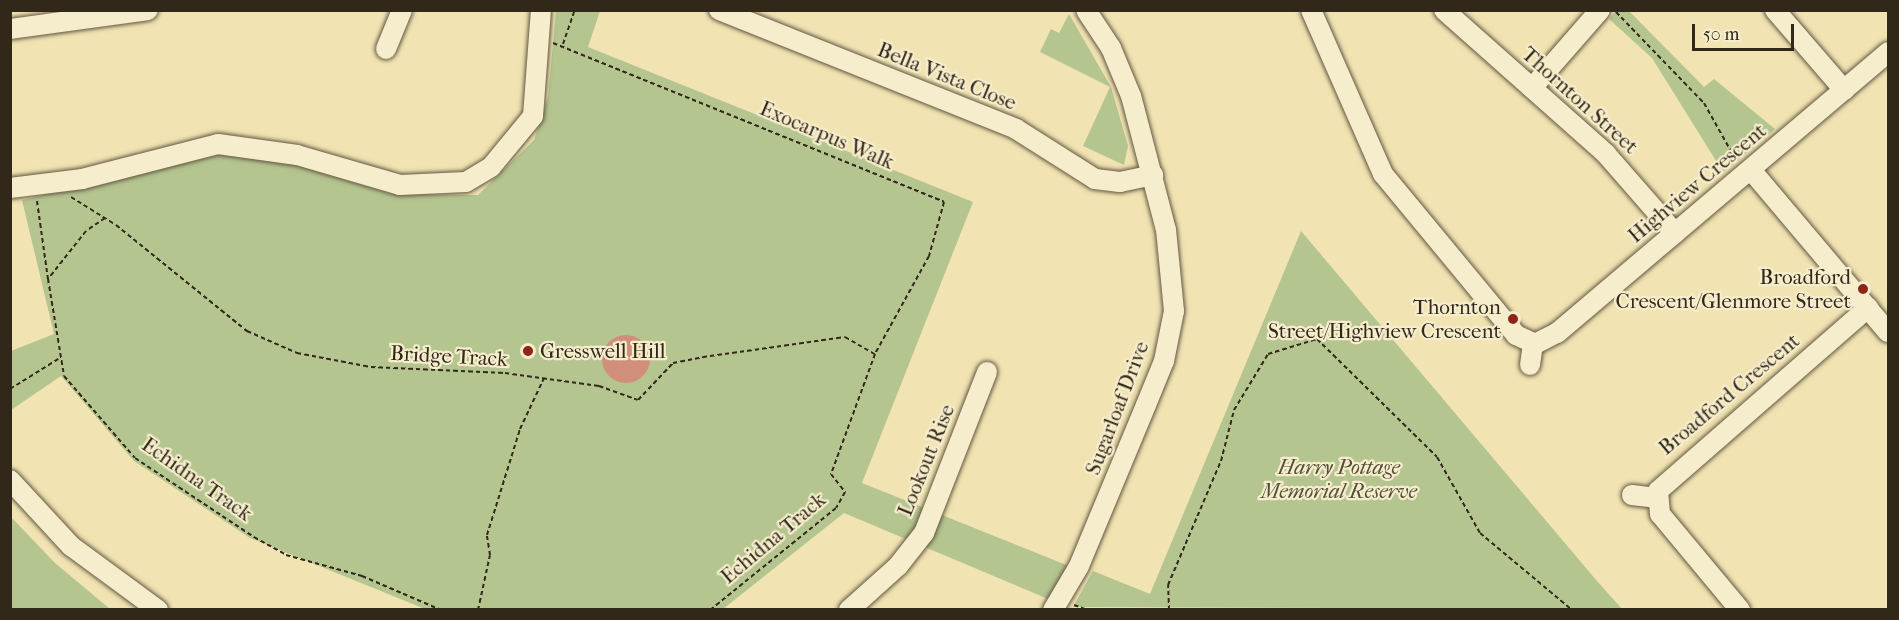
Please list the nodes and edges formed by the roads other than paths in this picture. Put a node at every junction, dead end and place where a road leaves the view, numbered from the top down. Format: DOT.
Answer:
graph roads {
  1 [pos="148,10"];
  2 [pos="402,10"];
  3 [pos="541,10"];
  4 [pos="719,10"];
  5 [pos="1086,10"];
  6 [pos="1311,10"];
  7 [pos="1444,10"];
  8 [pos="1600,10"];
  9 [pos="1775,10"];
  10 [pos="10,29"];
  11 [pos="386,49"];
  12 [pos="1888,52"];
  13 [pos="1532,88"];
  14 [pos="1844,90"];
  15 [pos="1744,166"];
  16 [pos="1153,175"];
  17 [pos="10,188"];
  18 [pos="1675,233"];
  19 [pos="1868,308"];
  20 [pos="1888,332"];
  21 [pos="1533,343"];
  22 [pos="1530,365"];
  23 [pos="987,372"];
  24 [pos="10,480"];
  25 [pos="1632,495"];
  26 [pos="1656,498"];
  27 [pos="158,609"];
  28 [pos="849,609"];
  29 [pos="1053,609"];
  30 [pos="1740,609"];
  1 -- 10 [label="street"];
  2 -- 11 [label="street"];
  3 -- 17 [label="street"];
  4 -- 16 [label="street, Bella Vista Close"];
  5 -- 16 [label="street, Sugarloaf Drive"];
  6 -- 21 [label="street"];
  7 -- 13 [label="street, Thornton Street"];
  8 -- 13 [label="street"];
  9 -- 14 [label="street"];
  12 -- 14 [label="street, Highview Crescent"];
  13 -- 18 [label="street, Thornton Street"];
  14 -- 15 [label="street, Highview Crescent"];
  15 -- 18 [label="street, Highview Crescent"];
  15 -- 19 [label="street"];
  16 -- 29 [label="street, Sugarloaf Drive"];
  18 -- 21 [label="street, Highview Crescent"];
  19 -- 20 [label="street"];
  19 -- 26 [label="street, Broadford Crescent"];
  21 -- 22 [label="street"];
  23 -- 28 [label="street, Lookout Rise"];
  24 -- 27 [label="street"];
  25 -- 26 [label="street"];
  26 -- 30 [label="street"];
}
